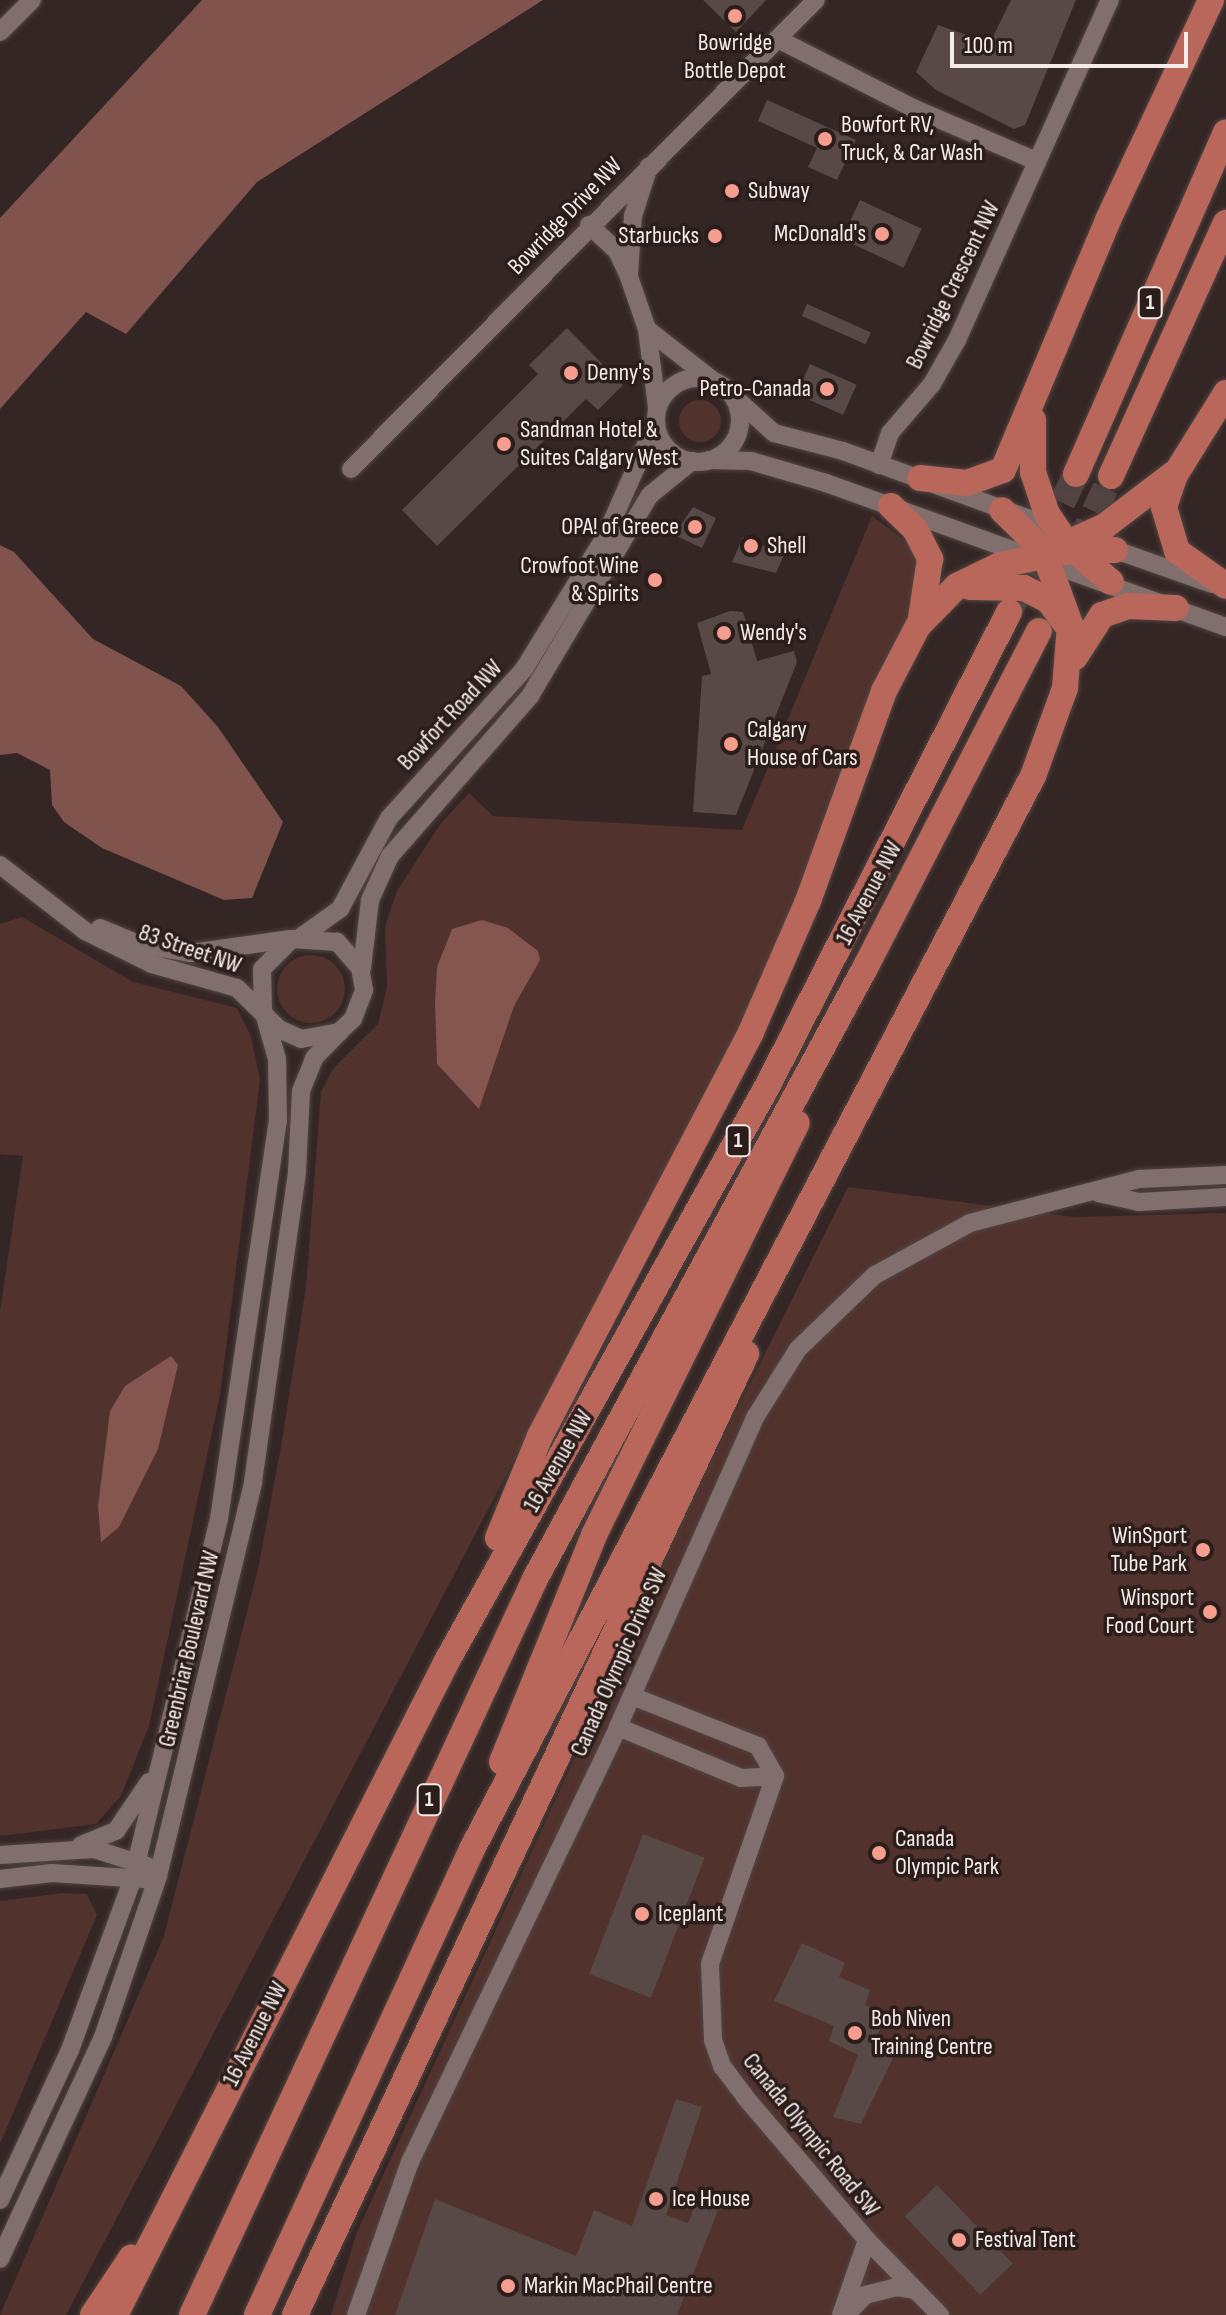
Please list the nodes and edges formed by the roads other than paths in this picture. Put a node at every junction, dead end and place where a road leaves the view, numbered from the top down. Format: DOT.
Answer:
graph roads {
  1 [pos="32,0"];
  2 [pos="816,0"];
  3 [pos="1110,0"];
  4 [pos="1211,0"];
  5 [pos="0,32"];
  6 [pos="778,39"];
  7 [pos="1226,132"];
  8 [pos="1036,161"];
  9 [pos="650,162"];
  10 [pos="1226,223"];
  11 [pos="589,225"];
  12 [pos="629,277"];
  13 [pos="647,329"];
  14 [pos="1044,374"];
  15 [pos="714,381"];
  16 [pos="1226,393"];
  17 [pos="733,396"];
  18 [pos="656,416"];
  19 [pos="700,461"];
  20 [pos="879,465"];
  21 [pos="1182,466"];
  22 [pos="351,469"];
  23 [pos="1076,474"];
  24 [pos="1111,476"];
  25 [pos="920,478"];
  26 [pos="891,506"];
  27 [pos="1002,510"];
  28 [pos="1051,548"];
  29 [pos="1115,550"];
  30 [pos="1111,582"];
  31 [pos="1226,588"];
  32 [pos="948,593"];
  33 [pos="1176,608"];
  34 [pos="1009,612"];
  35 [pos="918,626"];
  36 [pos="1226,627"];
  37 [pos="1039,631"];
  38 [pos="1071,639"];
  39 [pos="1069,672"];
  40 [pos="6,869"];
  41 [pos="0,889"];
  42 [pos="59,911"];
  43 [pos="297,938"];
  44 [pos="865,968"];
  45 [pos="363,979"];
  46 [pos="264,1012"];
  47 [pos="339,1032"];
  48 [pos="880,1059"];
  49 [pos="1226,1175"];
  50 [pos="1095,1193"];
  51 [pos="1226,1197"];
  52 [pos="448,1659"];
  53 [pos="632,1696"];
  54 [pos="618,1727"];
  55 [pos="162,1758"];
  56 [pos="775,1776"];
  57 [pos="64,1847"];
  58 [pos="472,1849"];
  59 [pos="0,1855"];
  60 [pos="137,1859"];
  61 [pos="158,1876"];
  62 [pos="0,1879"];
  63 [pos="132,1881"];
  64 [pos="0,2200"];
  65 [pos="150,2238"];
  66 [pos="867,2240"];
  67 [pos="0,2259"];
  68 [pos="916,2290"];
  69 [pos="93,2315"];
  70 [pos="115,2315"];
  71 [pos="192,2315"];
  72 [pos="257,2315"];
  73 [pos="295,2315"];
  74 [pos="356,2315"];
  75 [pos="843,2315"];
  76 [pos="940,2315"];
  1 -- 5 [label="street"];
  2 -- 6 [label="street, Bowridge Drive NW"];
  3 -- 8 [label="street, Bowridge Crescent NW"];
  4 -- 14 [label="highway"];
  6 -- 8 [label="street"];
  6 -- 9 [label="street, Bowridge Drive NW"];
  7 -- 23 [label="highway, 1"];
  8 -- 20 [label="street, Bowridge Crescent NW"];
  9 -- 11 [label="street, Bowridge Drive NW"];
  9 -- 12 [label="street"];
  10 -- 24 [label="highway, 1"];
  11 -- 12 [label="street"];
  11 -- 22 [label="street, Bowridge Drive NW"];
  12 -- 13 [label="street"];
  13 -- 15 [label="street"];
  13 -- 18 [label="street"];
  14 -- 25 [label="highway"];
  14 -- 28 [label="highway"];
  15 -- 17 [label="street"];
  15 -- 18 [label="street"];
  16 -- 21 [label="highway"];
  17 -- 19 [label="street"];
  17 -- 20 [label="street"];
  18 -- 19 [label="street"];
  18 -- 43 [label="street, Bowfort Road NW"];
  19 -- 26 [label="street"];
  19 -- 45 [label="street, Bowfort Road NW"];
  20 -- 25 [label="street"];
  21 -- 28 [label="highway"];
  21 -- 31 [label="highway"];
  25 -- 27 [label="street"];
  26 -- 28 [label="street"];
  26 -- 35 [label="highway"];
  27 -- 28 [label="highway"];
  28 -- 29 [label="highway"];
  28 -- 30 [label="highway"];
  28 -- 32 [label="highway"];
  28 -- 38 [label="highway"];
  29 -- 31 [label="street"];
  30 -- 33 [label="street"];
  32 -- 35 [label="highway"];
  32 -- 38 [label="highway"];
  33 -- 36 [label="street"];
  33 -- 39 [label="highway"];
  34 -- 52 [label="highway, 16 Avenue NW / 1"];
  35 -- 52 [label="highway"];
  37 -- 44 [label="highway, 16 Avenue NW / 1"];
  38 -- 39 [label="highway"];
  39 -- 48 [label="highway"];
  40 -- 41 [label="street"];
  40 -- 42 [label="street, 83 Street NW"];
  42 -- 43 [label="street, 83 Street NW"];
  42 -- 46 [label="street, 83 Street NW"];
  43 -- 45 [label="street"];
  43 -- 46 [label="street"];
  44 -- 58 [label="highway"];
  44 -- 71 [label="highway, 16 Avenue NW / 1"];
  45 -- 47 [label="street"];
  46 -- 47 [label="street"];
  46 -- 55 [label="street, Greenbriar Boulevard NW"];
  47 -- 61 [label="street, Greenbriar Boulevard NW"];
  48 -- 58 [label="highway"];
  48 -- 73 [label="highway"];
  49 -- 50 [label="street, Canada Olympic Drive SW"];
  50 -- 51 [label="street, Canada Olympic Drive SW"];
  50 -- 53 [label="street, Canada Olympic Drive SW"];
  52 -- 65 [label="highway, 16 Avenue NW / 1"];
  53 -- 54 [label="street, Canada Olympic Drive SW"];
  53 -- 56 [label="street"];
  54 -- 56 [label="street"];
  54 -- 74 [label="street, Canada Olympic Drive SW"];
  55 -- 57 [label="street"];
  55 -- 60 [label="street, Greenbriar Boulevard NW"];
  56 -- 66 [label="street, Canada Olympic Road SW"];
  57 -- 59 [label="street"];
  57 -- 60 [label="street"];
  58 -- 72 [label="highway"];
  60 -- 61 [label="street"];
  60 -- 63 [label="street, Greenbriar Boulevard NW"];
  61 -- 63 [label="street"];
  61 -- 67 [label="street, Greenbriar Boulevard NW"];
  62 -- 63 [label="street"];
  63 -- 64 [label="street, Greenbriar Boulevard NW"];
  65 -- 69 [label="highway"];
  65 -- 70 [label="highway, 16 Avenue NW / 1"];
  66 -- 68 [label="street, Canada Olympic Road SW"];
  66 -- 75 [label="street"];
  68 -- 75 [label="street"];
  68 -- 76 [label="street, Canada Olympic Road SW"];
}
